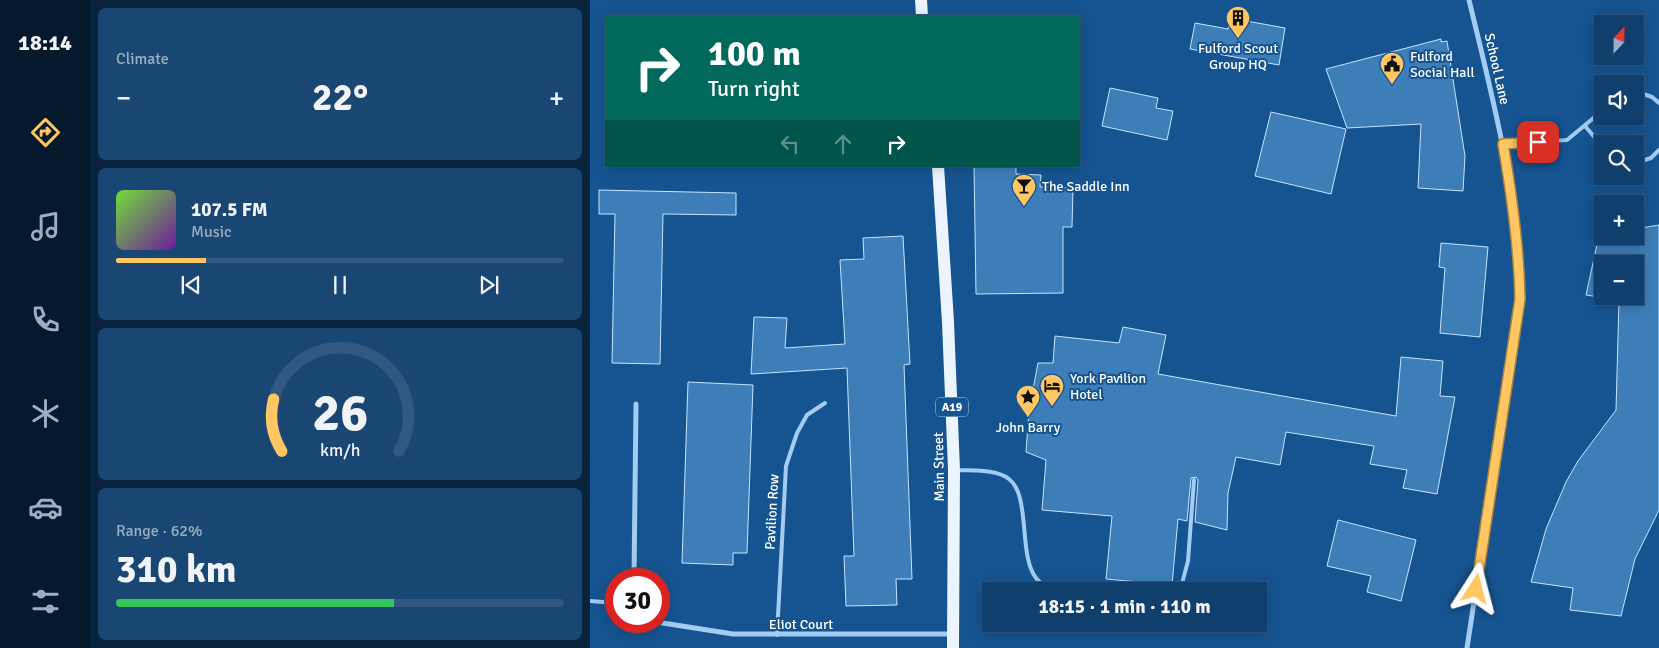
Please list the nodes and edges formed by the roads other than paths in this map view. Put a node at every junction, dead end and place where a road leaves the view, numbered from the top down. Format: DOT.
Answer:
graph roads {
  1 [pos="921,0"];
  2 [pos="1469,0"];
  3 [pos="922,15"];
  4 [pos="1644,94"];
  5 [pos="1659,103"];
  6 [pos="1594,118"];
  7 [pos="1585,126"];
  8 [pos="1594,137"];
  9 [pos="1503,144"];
  10 [pos="1659,150"];
  11 [pos="1644,160"];
  12 [pos="938,167"];
  13 [pos="825,403"];
  14 [pos="636,404"];
  15 [pos="954,470"];
  16 [pos="1194,480"];
  17 [pos="634,568"];
  18 [pos="1040,582"];
  19 [pos="1182,582"];
  20 [pos="590,601"];
  21 [pos="605,602"];
  22 [pos="670,624"];
  23 [pos="953,634"];
  24 [pos="777,635"];
  25 [pos="953,648"];
  26 [pos="1467,648"];
  1 -- 3 [label="main road"];
  2 -- 9 [label="street, School Lane"];
  4 -- 5 [label="lane"];
  6 -- 7 [label="lane"];
  7 -- 8 [label="lane"];
  7 -- 9 [label="lane"];
  9 -- 26 [label="street, School Lane"];
  10 -- 11 [label="lane"];
  12 -- 15 [label="main road, Main Street / A19"];
  13 -- 24 [label="lane, Pavilion Row"];
  14 -- 17 [label="street"];
  15 -- 18 [label="lane"];
  15 -- 23 [label="main road, Main Street / A19"];
  16 -- 19 [label="lane"];
  20 -- 21 [label="lane"];
  22 -- 24 [label="street, Eliot Court"];
  23 -- 24 [label="street, Eliot Court"];
  23 -- 25 [label="main road, Main Street / A19"];
}
